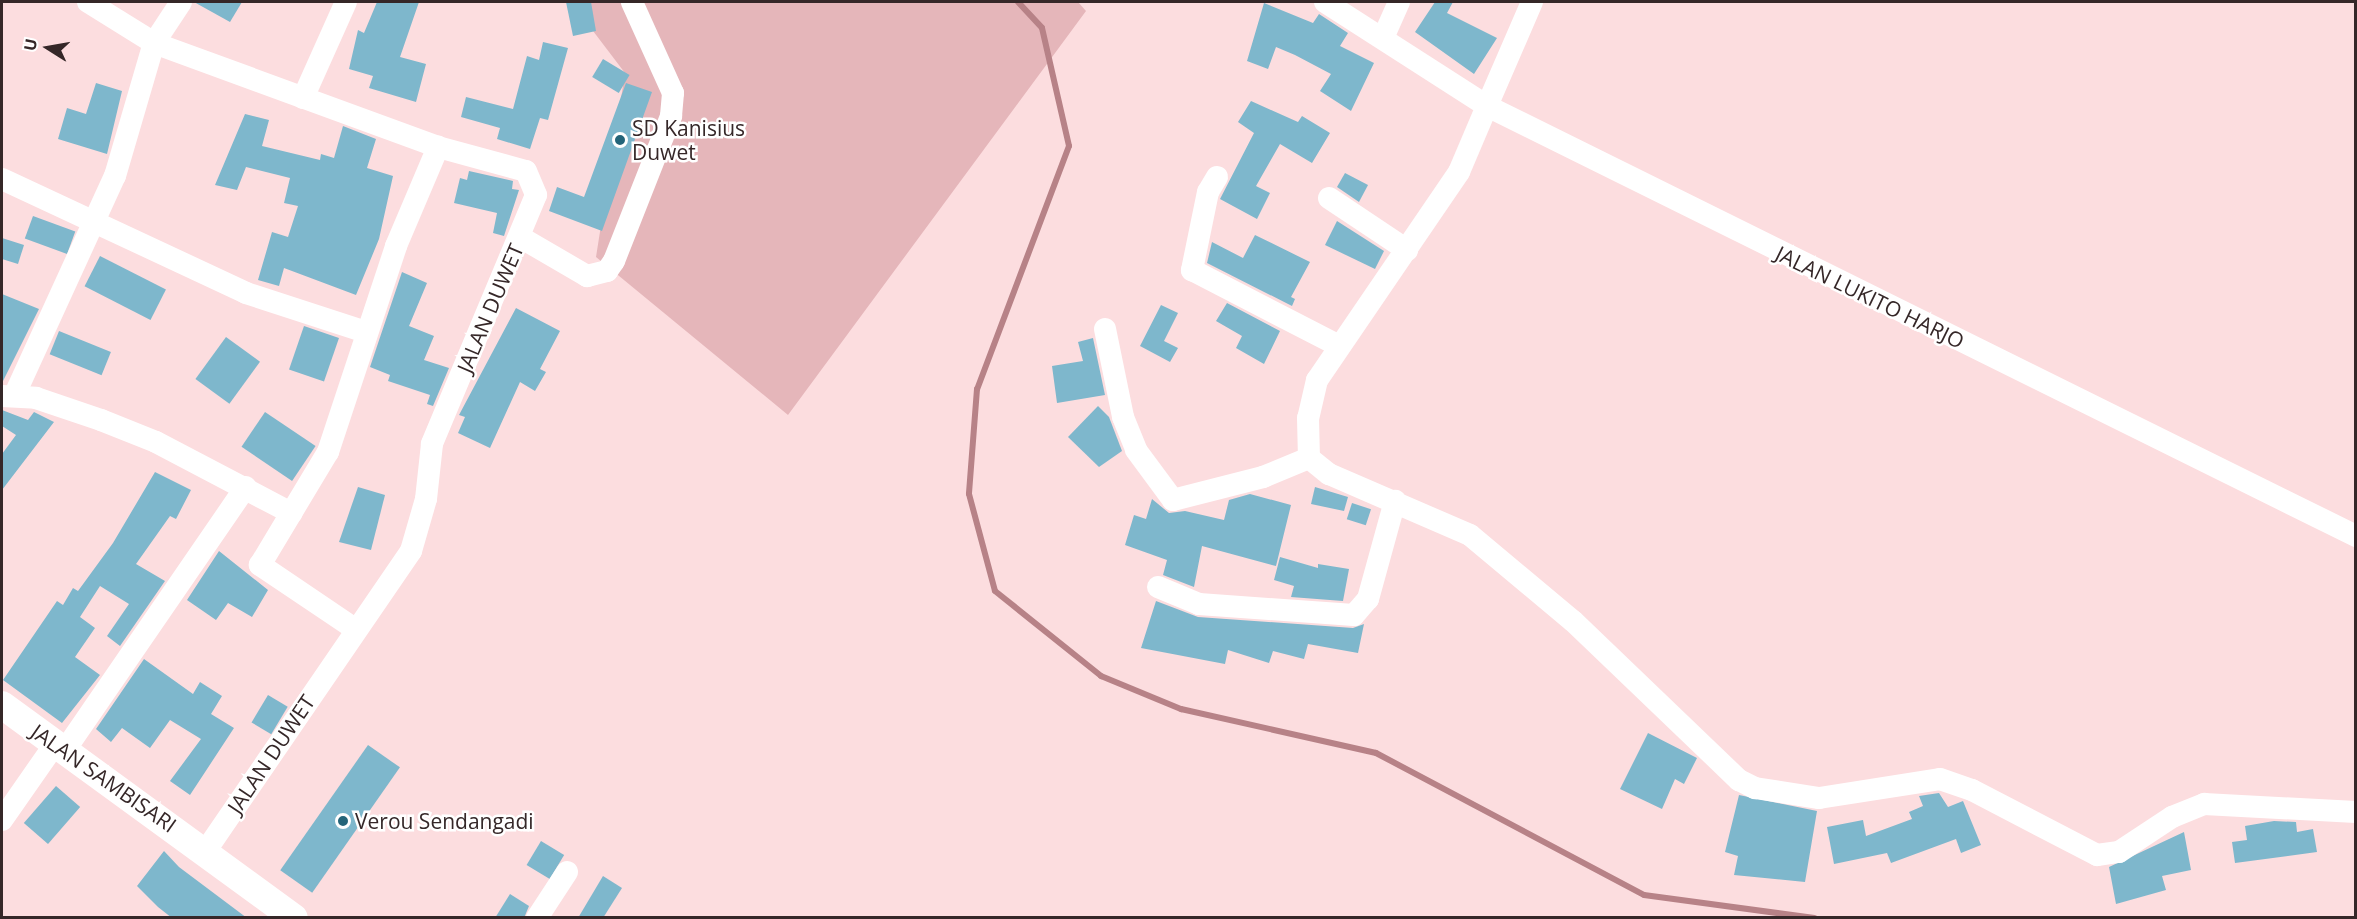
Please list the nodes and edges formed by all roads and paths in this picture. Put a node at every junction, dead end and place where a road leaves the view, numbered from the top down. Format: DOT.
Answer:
graph roads {
  1 [pos="88,2"];
  2 [pos="181,2"];
  3 [pos="346,2"];
  4 [pos="632,2"];
  5 [pos="1325,2"];
  6 [pos="1400,2"];
  7 [pos="1532,2"];
  8 [pos="1383,38"];
  9 [pos="154,43"];
  10 [pos="303,98"];
  11 [pos="1487,106"];
  12 [pos="438,147"];
  13 [pos="1217,177"];
  14 [pos="2,179"];
  15 [pos="1329,198"];
  16 [pos="95,220"];
  17 [pos="520,237"];
  18 [pos="1407,250"];
  19 [pos="1105,329"];
  20 [pos="366,332"];
  21 [pos="1337,345"];
  22 [pos="8,395"];
  23 [pos="1309,458"];
  24 [pos="246,488"];
  25 [pos="1395,501"];
  26 [pos="291,513"];
  27 [pos="2355,536"];
  28 [pos="1158,587"];
  29 [pos="356,629"];
  30 [pos="2,705"];
  31 [pos="60,747"];
  32 [pos="2355,812"];
  33 [pos="2,820"];
  34 [pos="206,850"];
  35 [pos="567,873"];
  36 [pos="294,918"];
  37 [pos="537,918"];
  1 -- 9 [label="street, JALAN DUWET"];
  2 -- 9 [label="street"];
  3 -- 10 [label="street"];
  4 -- 17 [label="street"];
  5 -- 8 [label="street, JALAN LUKITO HARJO"];
  6 -- 8 [label="street"];
  7 -- 11 [label="street"];
  8 -- 11 [label="street, JALAN LUKITO HARJO"];
  9 -- 10 [label="street, JALAN DUWET"];
  9 -- 16 [label="street"];
  10 -- 12 [label="street, JALAN DUWET"];
  11 -- 18 [label="street"];
  11 -- 27 [label="street, JALAN LUKITO HARJO"];
  12 -- 17 [label="street, JALAN DUWET"];
  12 -- 20 [label="street"];
  13 -- 21 [label="street"];
  14 -- 16 [label="street"];
  15 -- 18 [label="street"];
  16 -- 20 [label="street"];
  16 -- 22 [label="street"];
  17 -- 29 [label="street, JALAN DUWET"];
  18 -- 21 [label="street"];
  19 -- 23 [label="street"];
  20 -- 26 [label="street"];
  21 -- 23 [label="street"];
  22 -- 24 [label="street"];
  23 -- 25 [label="street"];
  24 -- 26 [label="street"];
  24 -- 31 [label="street"];
  25 -- 28 [label="street"];
  25 -- 32 [label="street"];
  26 -- 29 [label="street"];
  29 -- 34 [label="street, JALAN DUWET"];
  30 -- 31 [label="main road, JALAN SAMBISARI"];
  31 -- 33 [label="street"];
  31 -- 34 [label="main road, JALAN SAMBISARI"];
  34 -- 36 [label="main road, JALAN SAMBISARI"];
  35 -- 37 [label="street"];
}
